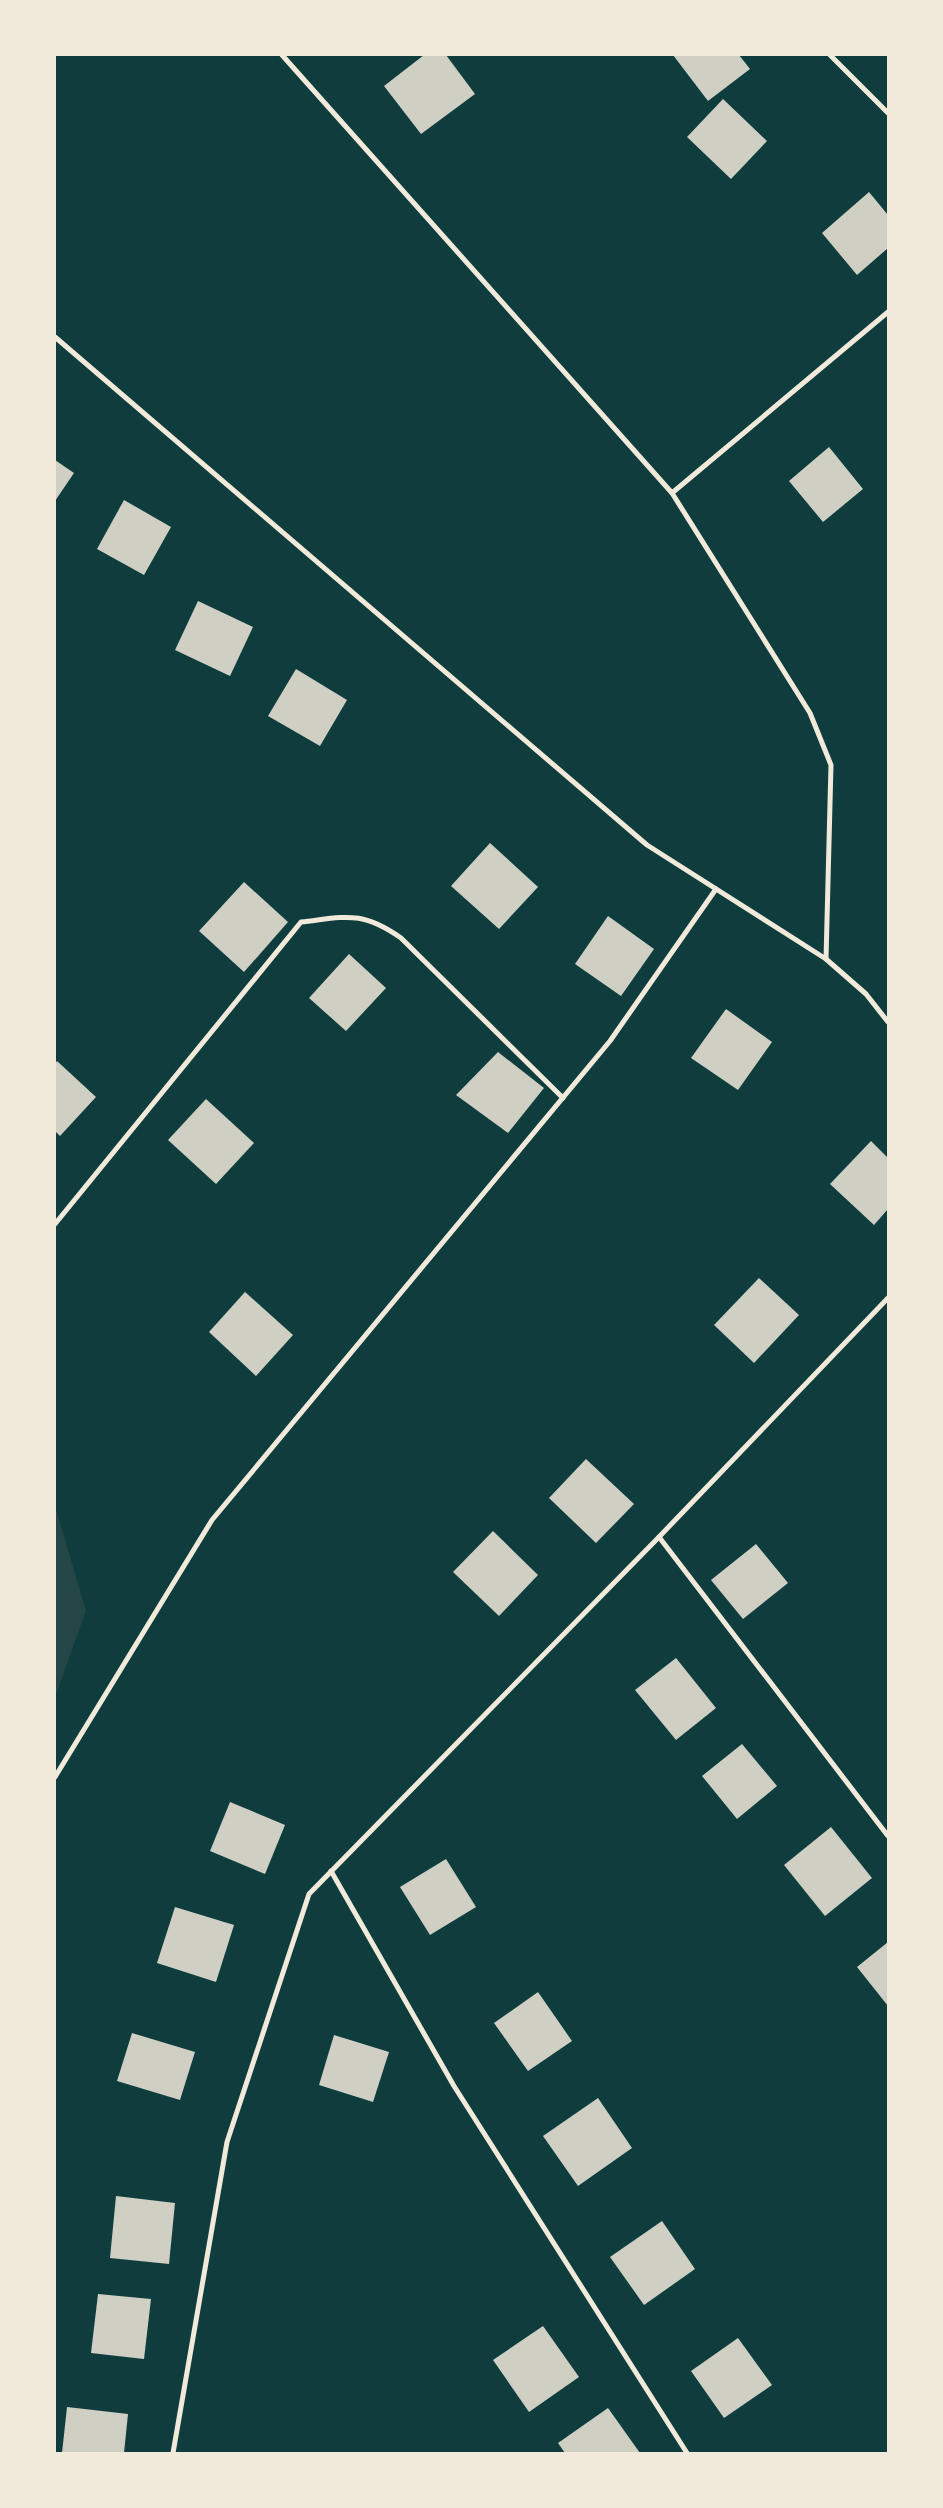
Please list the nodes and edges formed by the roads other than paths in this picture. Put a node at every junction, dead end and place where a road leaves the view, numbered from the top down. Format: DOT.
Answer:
graph roads {
  1 [pos="282,55"];
  2 [pos="830,55"];
  3 [pos="888,112"];
  4 [pos="888,312"];
  5 [pos="55,337"];
  6 [pos="672,493"];
  7 [pos="716,889"];
  8 [pos="826,960"];
  9 [pos="888,1022"];
  10 [pos="562,1098"];
  11 [pos="55,1224"];
  12 [pos="888,1298"];
  13 [pos="659,1537"];
  14 [pos="55,1778"];
  15 [pos="888,1836"];
  16 [pos="330,1871"];
  17 [pos="173,2453"];
  18 [pos="687,2453"];
  1 -- 6 [label="street"];
  2 -- 3 [label="street"];
  4 -- 6 [label="street"];
  5 -- 7 [label="street"];
  6 -- 8 [label="street"];
  7 -- 8 [label="street"];
  7 -- 10 [label="street"];
  8 -- 9 [label="street"];
  10 -- 11 [label="street"];
  10 -- 14 [label="street"];
  12 -- 13 [label="street"];
  13 -- 15 [label="street"];
  13 -- 16 [label="street"];
  16 -- 17 [label="street"];
  16 -- 18 [label="street"];
}
